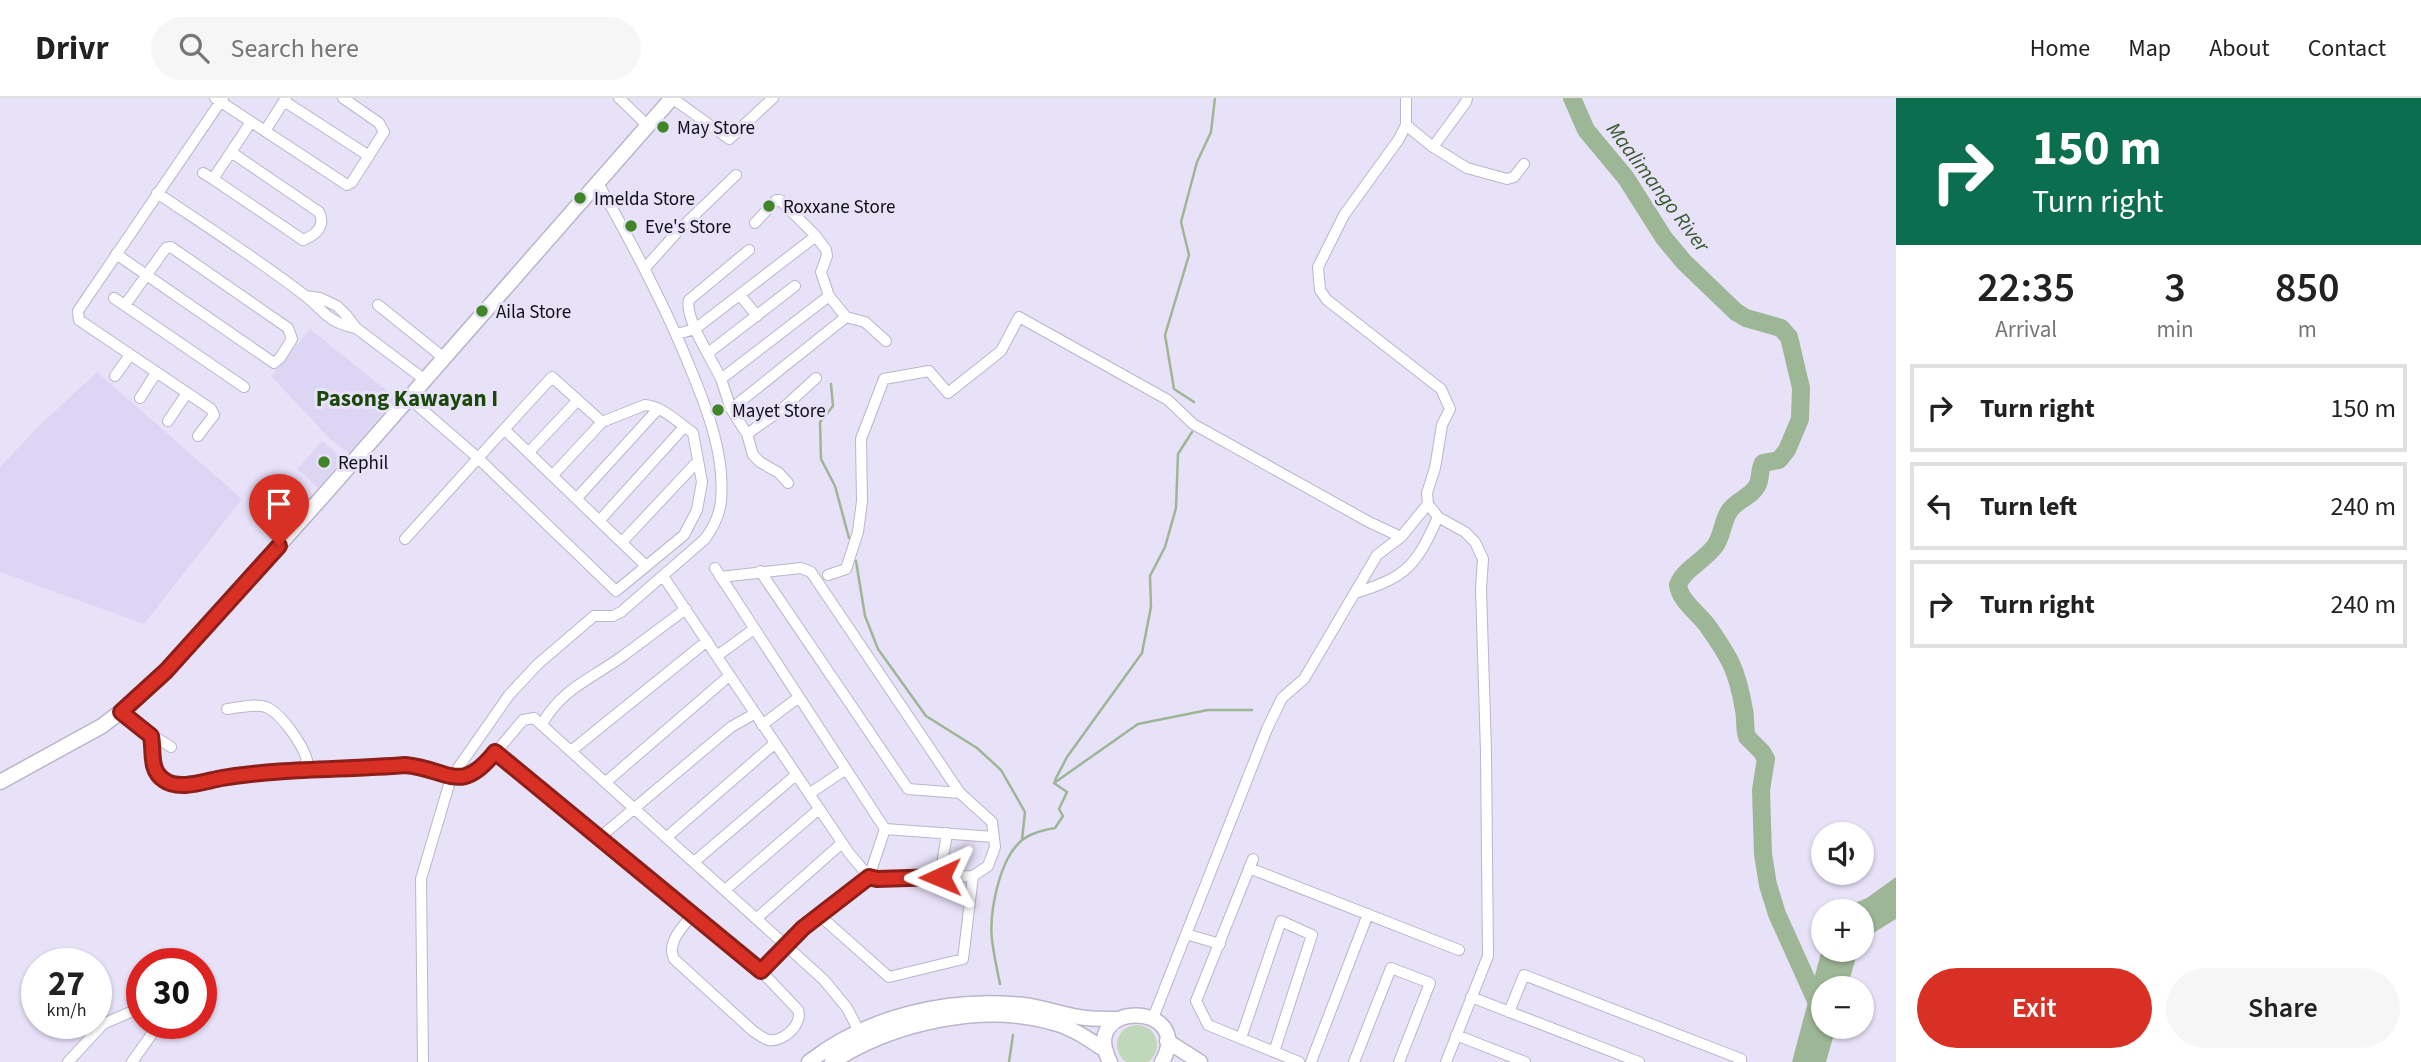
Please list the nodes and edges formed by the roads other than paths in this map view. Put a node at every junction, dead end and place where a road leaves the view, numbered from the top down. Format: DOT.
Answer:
graph roads {
  1 [pos="343,98"];
  2 [pos="619,98"];
  3 [pos="672,98"];
  4 [pos="773,98"];
  5 [pos="1406,98"];
  6 [pos="1467,98"];
  7 [pos="219,99"];
  8 [pos="285,99"];
  9 [pos="251,122"];
  10 [pos="1406,124"];
  11 [pos="648,126"];
  12 [pos="265,131"];
  13 [pos="1433,147"];
  14 [pos="231,152"];
  15 [pos="369,156"];
  16 [pos="1524,164"];
  17 [pos="203,173"];
  18 [pos="736,175"];
  19 [pos="213,179"];
  20 [pos="598,183"];
  21 [pos="157,193"];
  22 [pos="755,223"];
  23 [pos="816,236"];
  24 [pos="749,250"];
  25 [pos="116,254"];
  26 [pos="645,268"];
  27 [pos="146,275"];
  28 [pos="795,286"];
  29 [pos="740,295"];
  30 [pos="828,296"];
  31 [pos="114,298"];
  32 [pos="125,305"];
  33 [pos="378,305"];
  34 [pos="757,316"];
  35 [pos="846,317"];
  36 [pos="695,329"];
  37 [pos="677,334"];
  38 [pos="886,341"];
  39 [pos="708,353"];
  40 [pos="130,355"];
  41 [pos="444,358"];
  42 [pos="156,373"];
  43 [pos="114,376"];
  44 [pos="816,377"];
  45 [pos="721,379"];
  46 [pos="425,380"];
  47 [pos="244,387"];
  48 [pos="187,393"];
  49 [pos="140,398"];
  50 [pos="409,398"];
  51 [pos="578,400"];
  52 [pos="658,409"];
  53 [pos="731,409"];
  54 [pos="168,421"];
  55 [pos="602,422"];
  56 [pos="684,426"];
  57 [pos="504,429"];
  58 [pos="747,434"];
  59 [pos="198,436"];
  60 [pos="529,452"];
  61 [pos="478,458"];
  62 [pos="698,461"];
  63 [pos="553,475"];
  64 [pos="788,483"];
  65 [pos="577,498"];
  66 [pos="1428,504"];
  67 [pos="1438,517"];
  68 [pos="600,520"];
  69 [pos="1401,537"];
  70 [pos="405,540"];
  71 [pos="622,542"];
  72 [pos="645,565"];
  73 [pos="760,571"];
  74 [pos="828,575"];
  75 [pos="663,576"];
  76 [pos="1355,593"];
  77 [pos="686,609"];
  78 [pos="754,629"];
  79 [pos="707,641"];
  80 [pos="717,656"];
  81 [pos="729,676"];
  82 [pos="799,697"];
  83 [pos="227,709"];
  84 [pos="121,712"];
  85 [pos="754,714"];
  86 [pos="542,724"];
  87 [pos="762,725"];
  88 [pos="151,736"];
  89 [pos="774,744"];
  90 [pos="171,747"];
  91 [pos="571,751"];
  92 [pos="495,752"];
  93 [pos="846,769"];
  94 [pos="302,771"];
  95 [pos="796,775"];
  96 [pos="451,778"];
  97 [pos="0,782"];
  98 [pos="606,782"];
  99 [pos="960,793"];
  100 [pos="809,794"];
  101 [pos="635,808"];
  102 [pos="819,809"];
  103 [pos="885,829"];
  104 [pos="947,833"];
  105 [pos="667,837"];
  106 [pos="994,837"];
  107 [pos="599,838"];
  108 [pos="842,843"];
  109 [pos="694,862"];
  110 [pos="973,876"];
  111 [pos="869,877"];
  112 [pos="940,877"];
  113 [pos="725,890"];
  114 [pos="692,914"];
  115 [pos="819,915"];
  116 [pos="1368,915"];
  117 [pos="756,919"];
  118 [pos="1186,934"];
  119 [pos="1220,944"];
  120 [pos="785,945"];
  121 [pos="1459,950"];
  122 [pos="761,971"];
  123 [pos="1471,997"];
  124 [pos="1509,1012"];
  125 [pos="126,1014"];
  126 [pos="1153,1018"];
  127 [pos="1118,1019"];
  128 [pos="1456,1035"];
  129 [pos="862,1038"];
  130 [pos="1241,1038"];
  131 [pos="148,1039"];
  132 [pos="1167,1041"];
  133 [pos="1274,1052"];
  134 [pos="1108,1057"];
  135 [pos="68,1062"];
  136 [pos="132,1062"];
  137 [pos="423,1062"];
  138 [pos="809,1062"];
  139 [pos="832,1062"];
  140 [pos="1162,1062"];
  141 [pos="1200,1062"];
  142 [pos="1299,1062"];
  143 [pos="1311,1062"];
  144 [pos="1354,1062"];
  145 [pos="1399,1062"];
  146 [pos="1446,1062"];
  147 [pos="1525,1062"];
  148 [pos="1639,1062"];
  149 [pos="1741,1062"];
  1 -- 15 [label="street"];
  2 -- 11 [label="street"];
  3 -- 4 [label="street"];
  3 -- 11 [label="main road"];
  5 -- 10 [label="street"];
  6 -- 13 [label="street"];
  7 -- 9 [label="street"];
  7 -- 21 [label="street"];
  8 -- 12 [label="street"];
  8 -- 15 [label="street"];
  9 -- 12 [label="street"];
  9 -- 14 [label="street"];
  10 -- 13 [label="street"];
  10 -- 66 [label="street"];
  11 -- 20 [label="main road"];
  12 -- 15 [label="street"];
  13 -- 16 [label="street"];
  14 -- 19 [label="street"];
  14 -- 19 [label="street"];
  17 -- 19 [label="street"];
  18 -- 26 [label="street"];
  20 -- 26 [label="street"];
  20 -- 41 [label="main road"];
  21 -- 25 [label="street"];
  21 -- 46 [label="street"];
  22 -- 23 [label="street"];
  23 -- 29 [label="street"];
  23 -- 30 [label="street"];
  24 -- 36 [label="street"];
  25 -- 27 [label="street"];
  25 -- 40 [label="street"];
  26 -- 37 [label="street"];
  27 -- 27 [label="street"];
  27 -- 32 [label="street"];
  28 -- 34 [label="street"];
  29 -- 34 [label="street"];
  29 -- 36 [label="street"];
  30 -- 35 [label="street"];
  30 -- 45 [label="street"];
  31 -- 32 [label="street"];
  32 -- 47 [label="street"];
  33 -- 41 [label="street"];
  34 -- 39 [label="street"];
  35 -- 38 [label="street"];
  35 -- 53 [label="street"];
  36 -- 37 [label="street"];
  36 -- 39 [label="street"];
  37 -- 75 [label="street"];
  39 -- 45 [label="street"];
  40 -- 42 [label="street"];
  40 -- 43 [label="street"];
  41 -- 46 [label="main road"];
  42 -- 48 [label="street"];
  42 -- 49 [label="street"];
  44 -- 58 [label="street"];
  45 -- 53 [label="street"];
  46 -- 50 [label="main road"];
  48 -- 54 [label="street"];
  48 -- 59 [label="street"];
  50 -- 61 [label="street"];
  50 -- 84 [label="main road"];
  51 -- 55 [label="street"];
  51 -- 57 [label="street"];
  51 -- 60 [label="street"];
  52 -- 55 [label="street"];
  52 -- 56 [label="street"];
  52 -- 65 [label="street"];
  53 -- 58 [label="street"];
  55 -- 63 [label="street"];
  56 -- 62 [label="street"];
  56 -- 68 [label="street"];
  57 -- 60 [label="street"];
  57 -- 61 [label="street"];
  58 -- 64 [label="street"];
  60 -- 63 [label="street"];
  61 -- 70 [label="street"];
  61 -- 72 [label="street"];
  62 -- 71 [label="street"];
  62 -- 72 [label="street"];
  63 -- 65 [label="street"];
  65 -- 68 [label="street"];
  66 -- 67 [label="street"];
  66 -- 69 [label="street"];
  67 -- 76 [label="street"];
  67 -- 123 [label="street"];
  68 -- 71 [label="street"];
  69 -- 74 [label="street"];
  69 -- 76 [label="street"];
  71 -- 72 [label="street"];
  73 -- 78 [label="street"];
  73 -- 99 [label="street"];
  73 -- 99 [label="street"];
  75 -- 77 [label="street"];
  75 -- 96 [label="street"];
  76 -- 118 [label="street"];
  77 -- 79 [label="street"];
  77 -- 86 [label="street"];
  78 -- 80 [label="street"];
  78 -- 82 [label="street"];
  79 -- 80 [label="street"];
  79 -- 91 [label="street"];
  80 -- 81 [label="street"];
  81 -- 85 [label="street"];
  81 -- 98 [label="street"];
  82 -- 87 [label="street"];
  82 -- 93 [label="street"];
  83 -- 94 [label="street"];
  84 -- 88 [label="street"];
  84 -- 97 [label="main road"];
  85 -- 87 [label="street"];
  85 -- 101 [label="street"];
  86 -- 91 [label="street"];
  86 -- 92 [label="street"];
  87 -- 89 [label="street"];
  88 -- 90 [label="street"];
  88 -- 94 [label="street"];
  89 -- 95 [label="street"];
  89 -- 105 [label="street"];
  91 -- 98 [label="street"];
  92 -- 96 [label="street"];
  92 -- 107 [label="street"];
  93 -- 100 [label="street"];
  93 -- 103 [label="street"];
  94 -- 96 [label="street"];
  95 -- 100 [label="street"];
  95 -- 109 [label="street"];
  96 -- 137 [label="street"];
  98 -- 101 [label="street"];
  99 -- 106 [label="street"];
  100 -- 102 [label="street"];
  101 -- 105 [label="street"];
  101 -- 107 [label="street"];
  102 -- 108 [label="street"];
  102 -- 113 [label="street"];
  103 -- 104 [label="street"];
  103 -- 111 [label="street"];
  104 -- 106 [label="street"];
  104 -- 112 [label="street"];
  105 -- 109 [label="street"];
  106 -- 110 [label="street"];
  107 -- 114 [label="street"];
  108 -- 111 [label="street"];
  108 -- 117 [label="street"];
  109 -- 113 [label="street"];
  110 -- 112 [label="street"];
  110 -- 115 [label="street"];
  111 -- 112 [label="street"];
  111 -- 115 [label="street"];
  113 -- 117 [label="street"];
  114 -- 122 [label="street"];
  114 -- 122 [label="street"];
  115 -- 120 [label="street"];
  116 -- 119 [label="street"];
  116 -- 121 [label="street"];
  116 -- 143 [label="street"];
  117 -- 120 [label="street"];
  118 -- 119 [label="street"];
  118 -- 126 [label="street"];
  119 -- 130 [label="street"];
  120 -- 122 [label="street"];
  120 -- 129 [label="street"];
  123 -- 124 [label="street"];
  123 -- 128 [label="street"];
  124 -- 148 [label="street"];
  124 -- 149 [label="street"];
  125 -- 135 [label="street"];
  126 -- 127 [label="main road"];
  126 -- 132 [label="main road"];
  127 -- 129 [label="main road"];
  127 -- 134 [label="main road"];
  128 -- 146 [label="street"];
  128 -- 147 [label="street"];
  129 -- 134 [label="main road"];
  129 -- 138 [label="main road"];
  129 -- 139 [label="main road"];
  130 -- 133 [label="street"];
  130 -- 133 [label="street"];
  131 -- 136 [label="street"];
  132 -- 140 [label="main road"];
  132 -- 141 [label="main road"];
  133 -- 142 [label="street"];
  144 -- 145 [label="street"];
}
